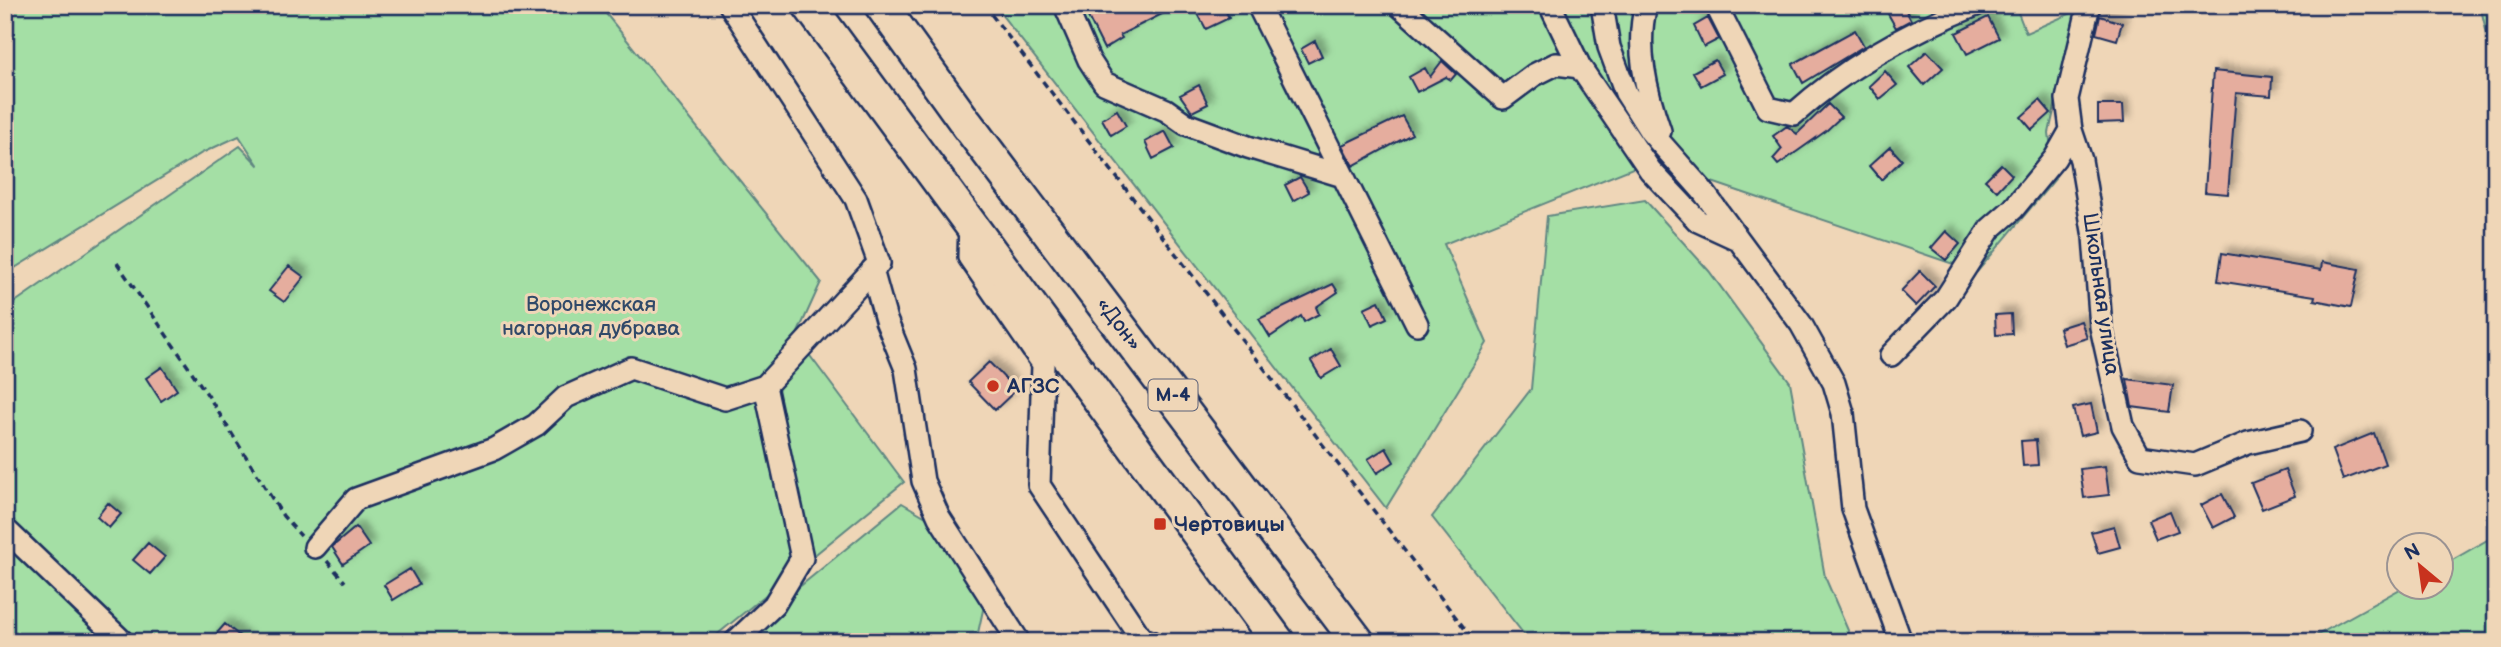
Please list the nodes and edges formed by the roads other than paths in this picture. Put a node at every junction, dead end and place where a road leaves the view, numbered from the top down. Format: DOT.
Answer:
graph roads {
  1 [pos="730,5"];
  2 [pos="809,5"];
  3 [pos="881,5"];
  4 [pos="1065,5"];
  5 [pos="1399,5"];
  6 [pos="1550,5"];
  7 [pos="1602,5"];
  8 [pos="1646,5"];
  9 [pos="1716,5"];
  10 [pos="1976,5"];
  11 [pos="2089,5"];
  12 [pos="1256,6"];
  13 [pos="1580,67"];
  14 [pos="2071,130"];
  15 [pos="1667,153"];
  16 [pos="1343,176"];
  17 [pos="970,222"];
  18 [pos="1737,239"];
  19 [pos="872,270"];
  20 [pos="1417,324"];
  21 [pos="1891,355"];
  22 [pos="765,386"];
  23 [pos="2300,431"];
  24 [pos="5,529"];
  25 [pos="315,547"];
  26 [pos="123,642"];
  27 [pos="736,642"];
  28 [pos="1019,642"];
  29 [pos="1151,642"];
  30 [pos="1278,642"];
  31 [pos="1358,642"];
  32 [pos="1901,642"];
  1 -- 19 [label="street"];
  2 -- 17 [label="highway, М-4"];
  3 -- 31 [label="highway, «Дон» / М-4"];
  4 -- 16 [label="street"];
  5 -- 13 [label="street"];
  6 -- 13 [label="street"];
  7 -- 15 [label="street"];
  8 -- 15 [label="street"];
  9 -- 10 [label="street"];
  11 -- 14 [label="street, Школьная улица"];
  12 -- 16 [label="street"];
  13 -- 18 [label="street"];
  14 -- 21 [label="street"];
  14 -- 23 [label="street, Школьная улица"];
  15 -- 18 [label="street"];
  16 -- 20 [label="street"];
  17 -- 29 [label="street"];
  17 -- 30 [label="highway, М-4"];
  18 -- 32 [label="street"];
  19 -- 22 [label="street"];
  19 -- 28 [label="street"];
  22 -- 25 [label="street"];
  22 -- 27 [label="street"];
  24 -- 26 [label="street"];
}
